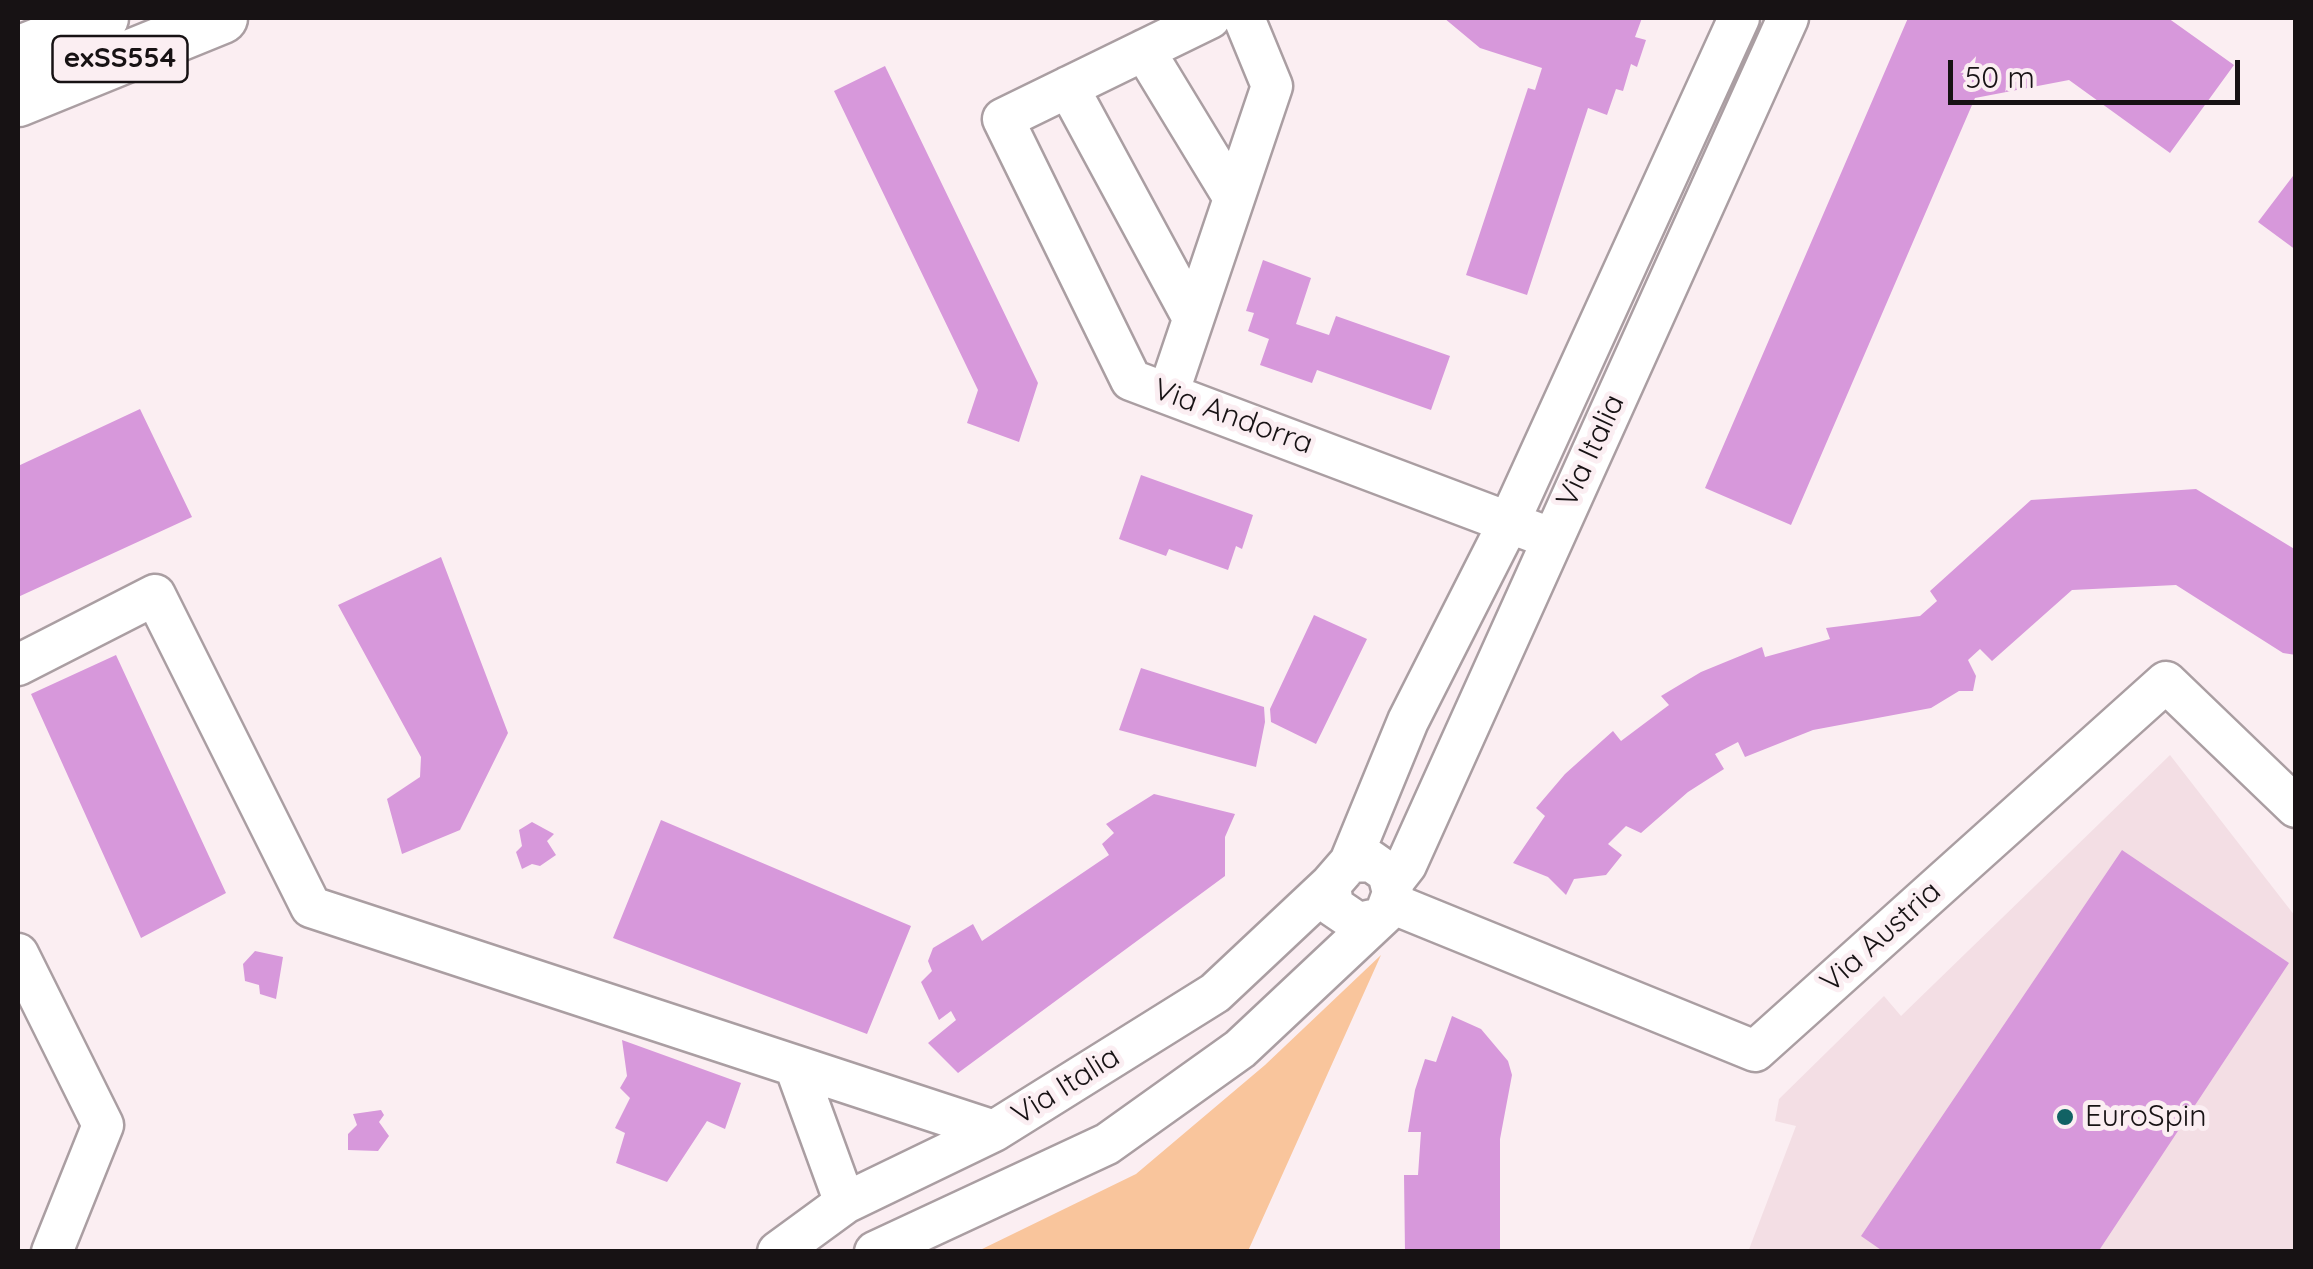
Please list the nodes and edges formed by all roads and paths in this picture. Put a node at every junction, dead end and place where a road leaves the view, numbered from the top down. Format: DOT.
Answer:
graph roads {
  1 [pos="103,18"];
  2 [pos="222,18"];
  3 [pos="1210,18"];
  4 [pos="1244,18"];
  5 [pos="1740,18"];
  6 [pos="1788,18"];
  7 [pos="1144,50"];
  8 [pos="18,52"];
  9 [pos="1068,86"];
  10 [pos="18,101"];
  11 [pos="1234,198"];
  12 [pos="1193,318"];
  13 [pos="1168,391"];
  14 [pos="1509,522"];
  15 [pos="1550,538"];
  16 [pos="18,665"];
  17 [pos="2296,807"];
  18 [pos="1340,874"];
  19 [pos="1387,902"];
  20 [pos="18,954"];
  21 [pos="795,1066"];
  22 [pos="994,1131"];
  23 [pos="845,1203"];
  24 [pos="52,1252"];
  25 [pos="778,1252"];
  26 [pos="874,1252"];
  1 -- 8 [label="main road, exSS554"];
  2 -- 10 [label="main road, exSS554"];
  3 -- 7 [label="street"];
  4 -- 11 [label="street"];
  5 -- 14 [label="street, Via Italia"];
  6 -- 15 [label="street, Via Italia"];
  7 -- 9 [label="street"];
  7 -- 11 [label="street"];
  9 -- 12 [label="street"];
  9 -- 13 [label="street, Via Andorra"];
  11 -- 12 [label="street"];
  12 -- 13 [label="street"];
  13 -- 14 [label="street, Via Andorra"];
  14 -- 15 [label="street, Via Andorra"];
  14 -- 18 [label="street, Via Italia"];
  15 -- 19 [label="street, Via Italia"];
  16 -- 21 [label="street"];
  17 -- 19 [label="street, Via Austria"];
  18 -- 19 [label="street"];
  18 -- 19 [label="street"];
  18 -- 22 [label="street, Via Italia"];
  19 -- 26 [label="street, Via Italia"];
  20 -- 24 [label="street"];
  21 -- 22 [label="street"];
  21 -- 23 [label="street"];
  22 -- 23 [label="street, Via Italia"];
  23 -- 25 [label="street, Via Italia"];
}
